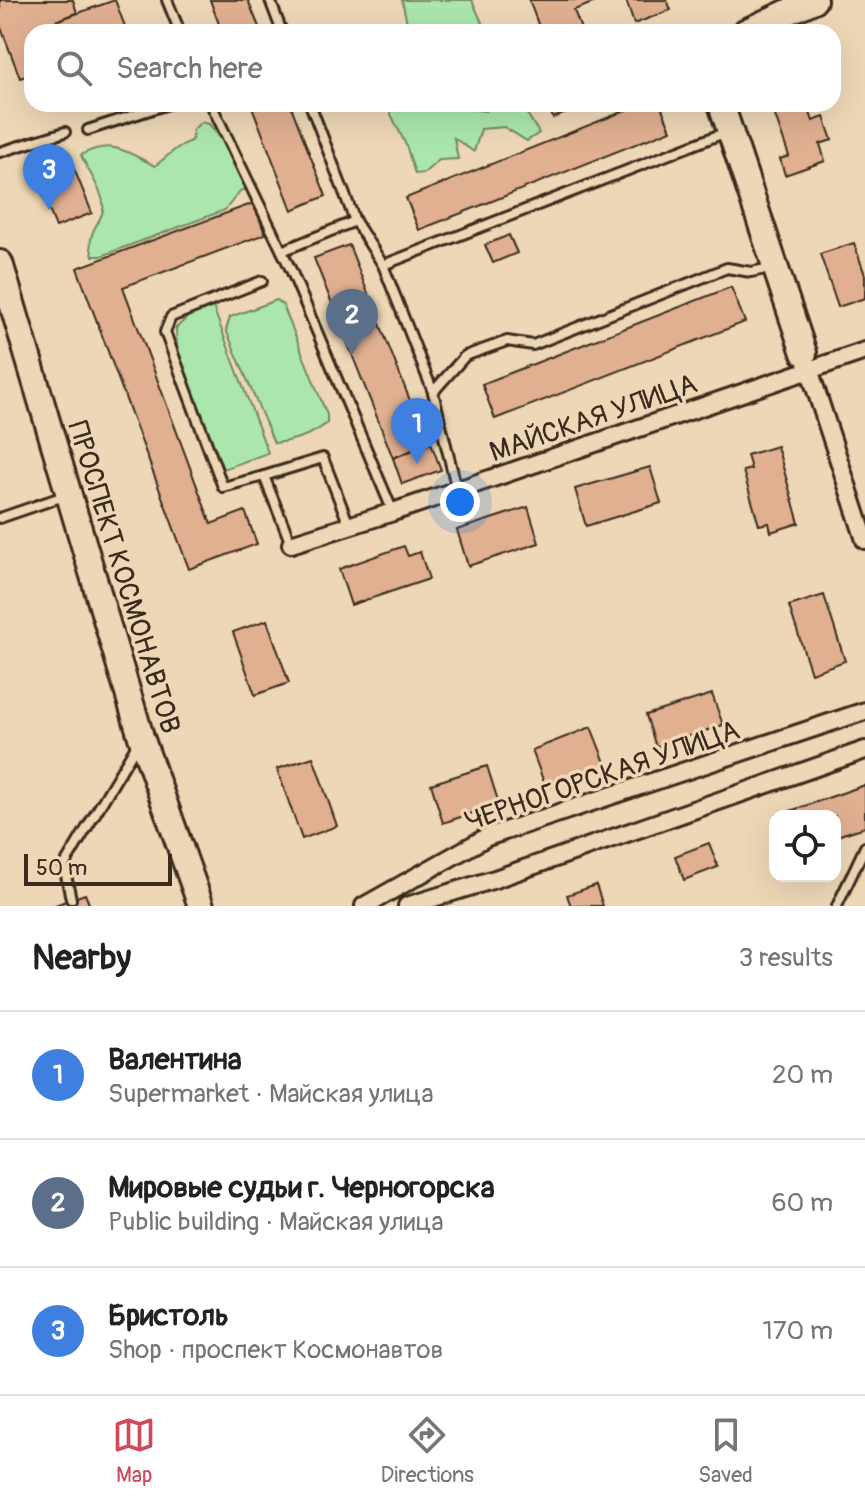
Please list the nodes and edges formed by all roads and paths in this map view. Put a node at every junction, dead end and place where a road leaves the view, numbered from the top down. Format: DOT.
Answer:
graph roads {
  1 [pos="167,0"];
  2 [pos="270,0"];
  3 [pos="814,0"];
  4 [pos="177,24"];
  5 [pos="279,24"];
  6 [pos="762,24"];
  7 [pos="143,112"];
  8 [pos="215,112"];
  9 [pos="313,112"];
  10 [pos="724,112"];
  11 [pos="88,130"];
  12 [pos="730,131"];
  13 [pos="65,132"];
  14 [pos="0,152"];
  15 [pos="355,221"];
  16 [pos="282,251"];
  17 [pos="383,265"];
  18 [pos="776,267"];
  19 [pos="1,272"];
  20 [pos="262,281"];
  21 [pos="865,351"];
  22 [pos="807,362"];
  23 [pos="433,392"];
  24 [pos="264,476"];
  25 [pos="457,490"];
  26 [pos="68,495"];
  27 [pos="393,512"];
  28 [pos="0,518"];
  29 [pos="349,525"];
  30 [pos="865,540"];
  31 [pos="291,544"];
  32 [pos="865,711"];
  33 [pos="141,737"];
  34 [pos="865,750"];
  35 [pos="865,847"];
  36 [pos="71,899"];
  37 [pos="201,906"];
  38 [pos="364,906"];
  39 [pos="407,906"];
  40 [pos="837,906"];
  1 -- 4 [label="lane"];
  2 -- 5 [label="lane"];
  3 -- 6 [label="main road"];
  7 -- 11 [label="lane"];
  8 -- 16 [label="lane"];
  9 -- 15 [label="lane"];
  10 -- 12 [label="main road"];
  12 -- 17 [label="lane"];
  12 -- 18 [label="main road"];
  13 -- 14 [label="lane"];
  15 -- 16 [label="lane"];
  15 -- 17 [label="lane"];
  16 -- 27 [label="lane"];
  17 -- 23 [label="lane"];
  18 -- 22 [label="main road"];
  18 -- 23 [label="lane"];
  19 -- 26 [label="main road, ПРОСПЕКТ КОСМОНАВТОВ"];
  20 -- 24 [label="lane"];
  21 -- 22 [label="street, МАЙСКАЯ УЛИЦА"];
  22 -- 25 [label="street, МАЙСКАЯ УЛИЦА"];
  22 -- 30 [label="street"];
  23 -- 25 [label="lane"];
  24 -- 29 [label="lane"];
  24 -- 31 [label="lane"];
  25 -- 27 [label="street, МАЙСКАЯ УЛИЦА"];
  26 -- 28 [label="lane"];
  26 -- 33 [label="main road, ПРОСПЕКТ КОСМОНАВТОВ"];
  27 -- 29 [label="street, МАЙСКАЯ УЛИЦА"];
  29 -- 31 [label="street, МАЙСКАЯ УЛИЦА"];
  32 -- 38 [label="street, ЧЕРНОГОРСКАЯ УЛИЦА"];
  33 -- 36 [label="lane"];
  33 -- 37 [label="main road, ПРОСПЕКТ КОСМОНАВТОВ"];
  34 -- 39 [label="street"];
  35 -- 40 [label="lane"];
}
